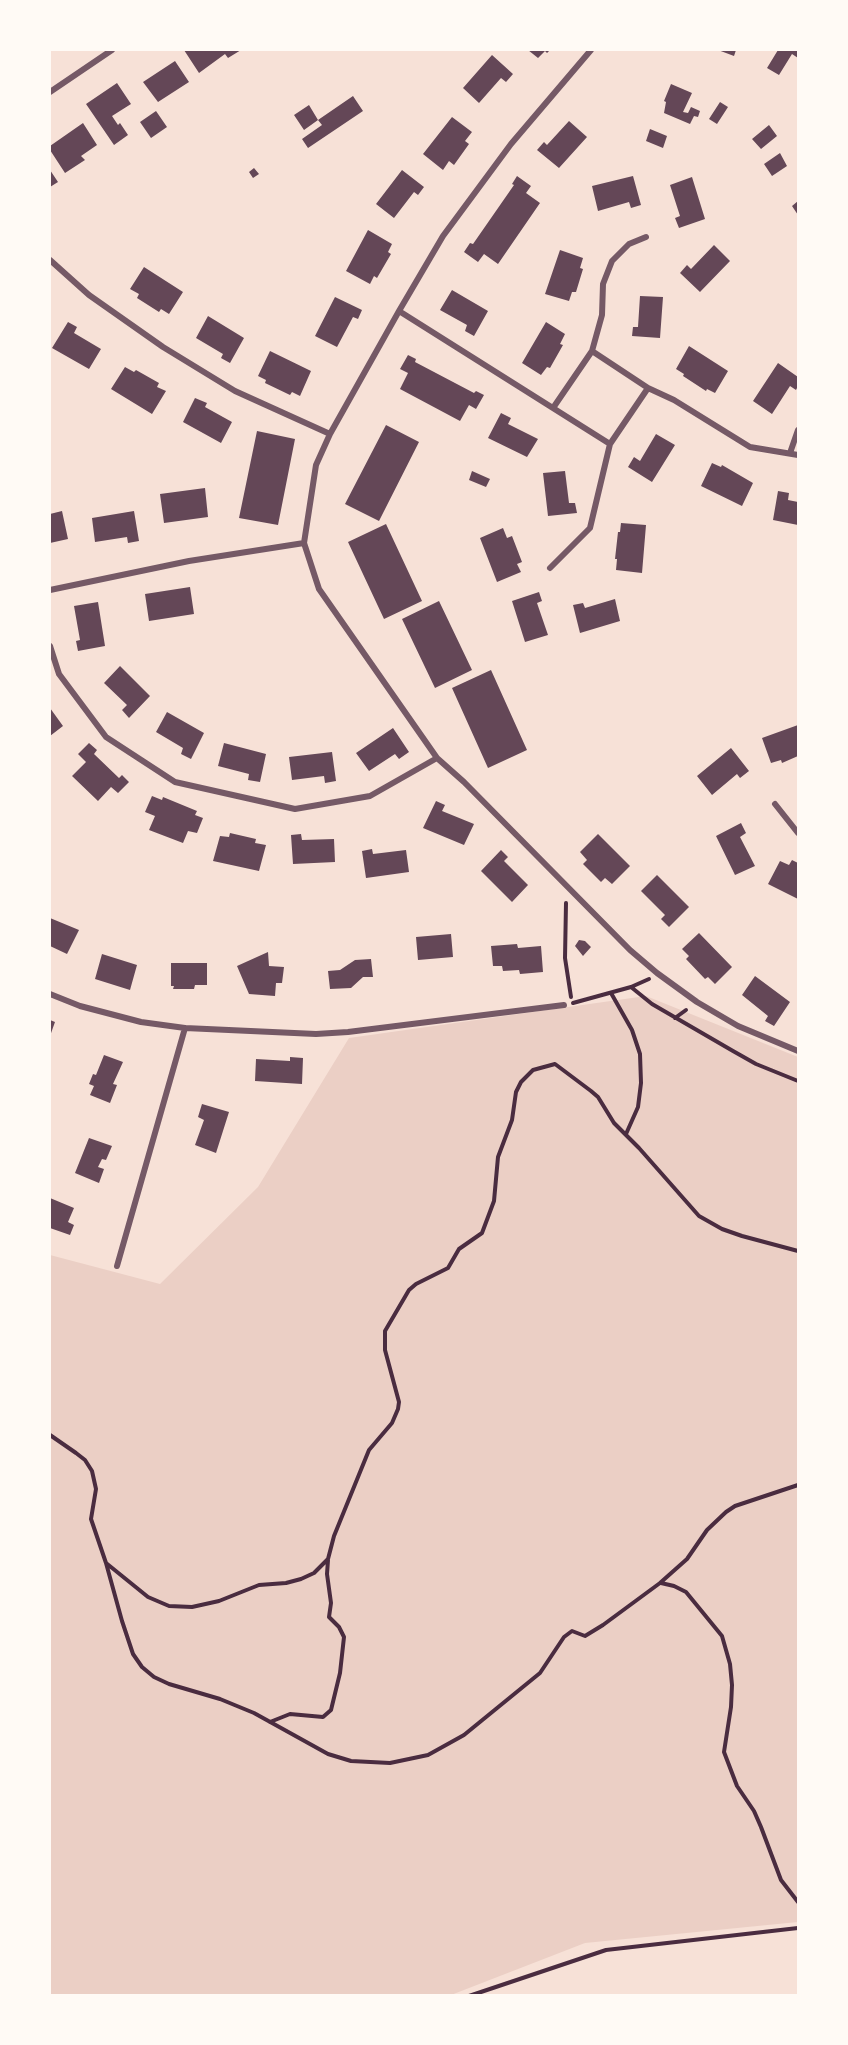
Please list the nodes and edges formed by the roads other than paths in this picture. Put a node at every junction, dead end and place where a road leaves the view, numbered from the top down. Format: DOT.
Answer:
graph roads {
  1 [pos="112,50"];
  2 [pos="591,50"];
  3 [pos="50,92"];
  4 [pos="646,237"];
  5 [pos="50,260"];
  6 [pos="399,311"];
  7 [pos="592,351"];
  8 [pos="648,388"];
  9 [pos="553,408"];
  10 [pos="798,430"];
  11 [pos="330,434"];
  12 [pos="610,444"];
  13 [pos="790,453"];
  14 [pos="798,455"];
  15 [pos="304,543"];
  16 [pos="550,568"];
  17 [pos="50,590"];
  18 [pos="50,646"];
  19 [pos="437,758"];
  20 [pos="775,804"];
  21 [pos="798,833"];
  22 [pos="50,994"];
  23 [pos="564,1005"];
  24 [pos="185,1028"];
  25 [pos="798,1051"];
  26 [pos="117,1266"];
  1 -- 3 [label="street"];
  2 -- 6 [label="street"];
  4 -- 7 [label="street"];
  5 -- 11 [label="street"];
  6 -- 9 [label="street"];
  6 -- 11 [label="street"];
  7 -- 8 [label="street"];
  7 -- 9 [label="street"];
  8 -- 12 [label="street"];
  8 -- 13 [label="street"];
  9 -- 12 [label="street"];
  10 -- 13 [label="street"];
  11 -- 15 [label="street"];
  12 -- 16 [label="street"];
  13 -- 14 [label="street"];
  15 -- 17 [label="street"];
  15 -- 19 [label="street"];
  18 -- 19 [label="street"];
  19 -- 25 [label="street"];
  20 -- 21 [label="street"];
  22 -- 24 [label="street"];
  23 -- 24 [label="street"];
  24 -- 26 [label="street"];
}
